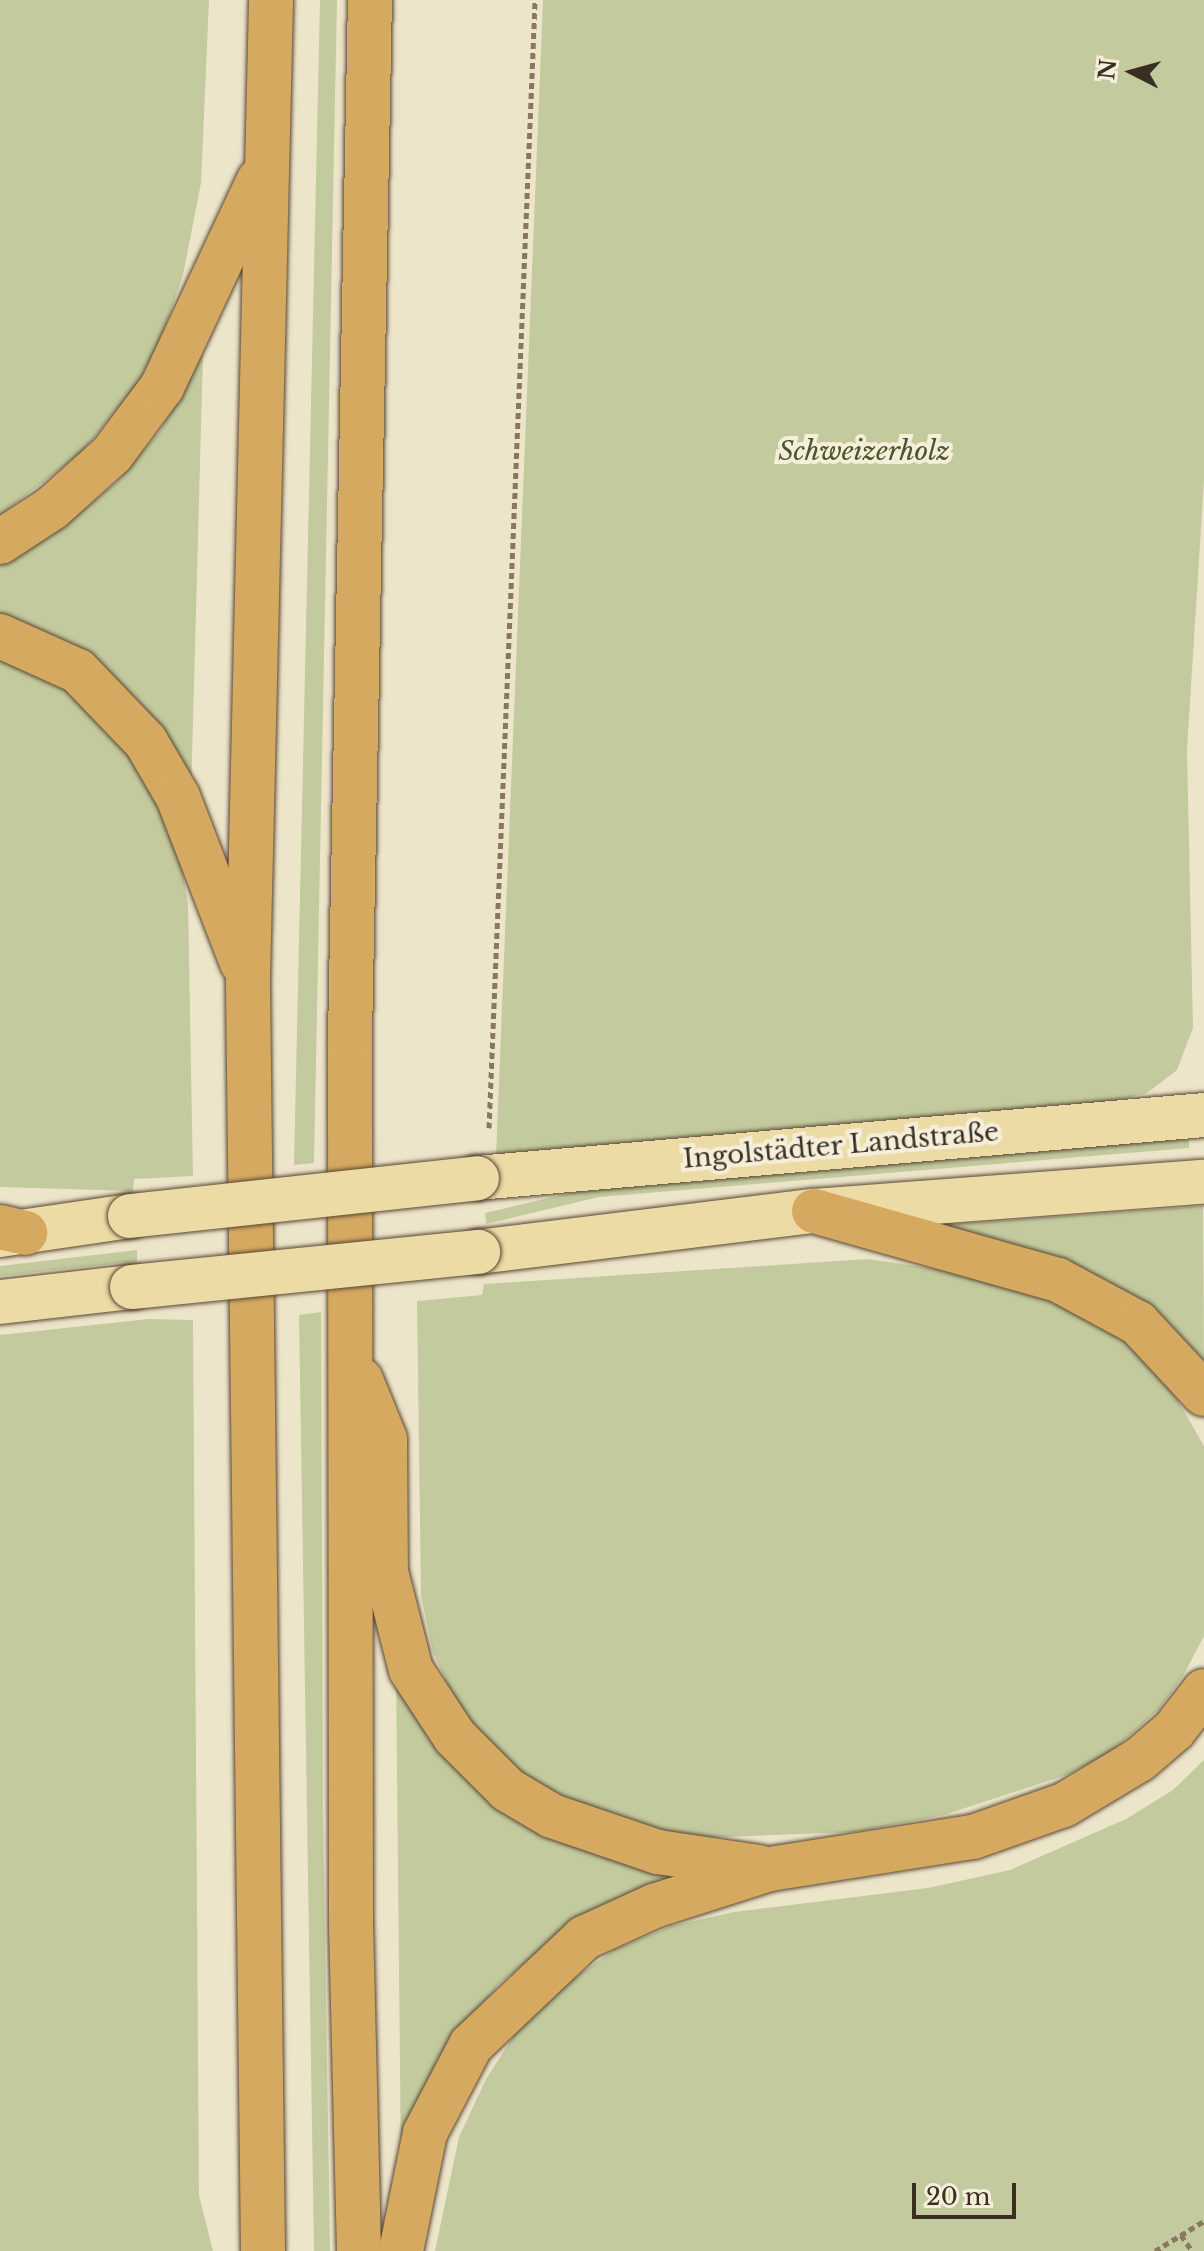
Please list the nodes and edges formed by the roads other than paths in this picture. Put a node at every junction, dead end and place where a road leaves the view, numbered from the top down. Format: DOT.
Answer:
graph roads {
  1 [pos="271,0"];
  2 [pos="370,0"];
  3 [pos="267,163"];
  4 [pos="0,542"];
  5 [pos="0,636"];
  6 [pos="248,978"];
  7 [pos="1204,1115"];
  8 [pos="1204,1182"];
  9 [pos="814,1211"];
  10 [pos="8,1232"];
  11 [pos="0,1302"];
  12 [pos="352,1357"];
  13 [pos="1204,1394"];
  14 [pos="1204,1691"];
  15 [pos="770,1869"];
  16 [pos="263,2251"];
  17 [pos="359,2251"];
  18 [pos="401,2251"];
  1 -- 3 [label="highway"];
  2 -- 12 [label="highway"];
  3 -- 4 [label="highway"];
  3 -- 6 [label="highway"];
  5 -- 6 [label="highway"];
  6 -- 16 [label="highway"];
  7 -- 10 [label="main road, Ingolstädter Landstraße, bridge"];
  8 -- 9 [label="main road"];
  9 -- 11 [label="main road, bridge"];
  9 -- 13 [label="highway"];
  12 -- 15 [label="highway"];
  12 -- 17 [label="highway"];
  14 -- 15 [label="highway"];
  15 -- 18 [label="highway"];
}
